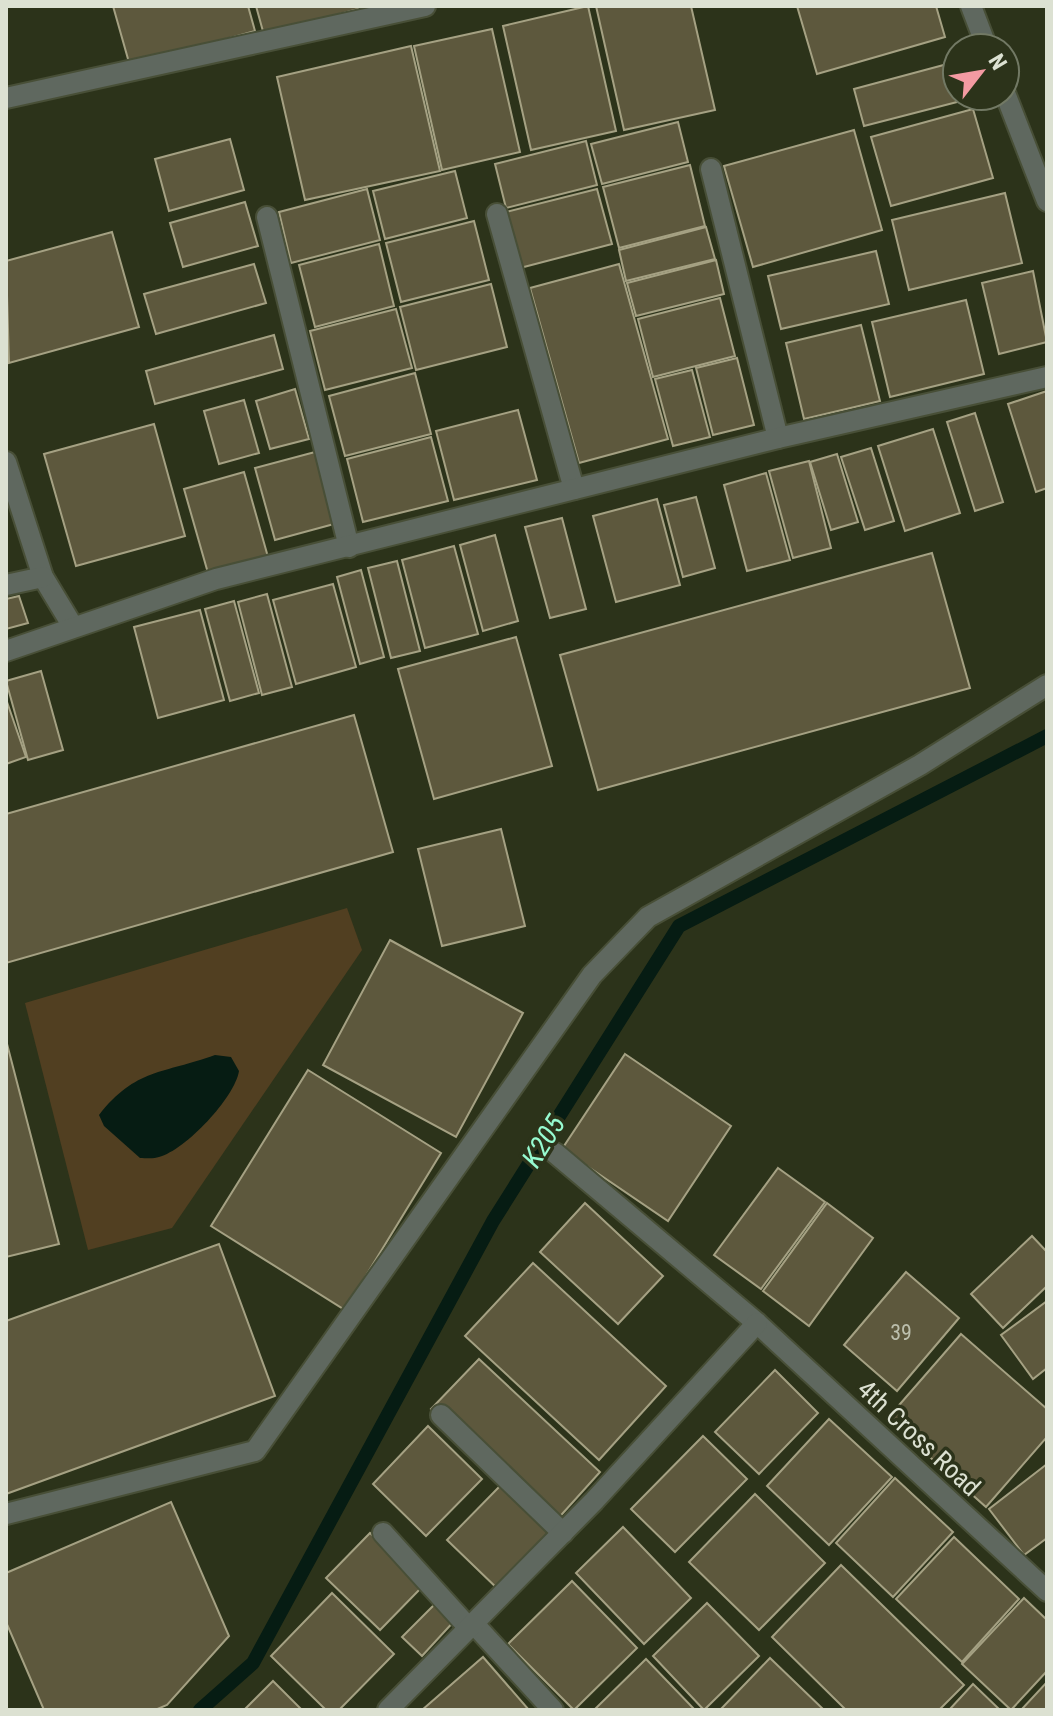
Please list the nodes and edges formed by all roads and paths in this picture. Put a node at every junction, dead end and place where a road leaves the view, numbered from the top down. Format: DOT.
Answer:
graph roads {
  1 [pos="425,6"];
  2 [pos="971,6"];
  3 [pos="981,32"];
  4 [pos="6,98"];
  5 [pos="1012,112"];
  6 [pos="711,169"];
  7 [pos="1047,200"];
  8 [pos="497,214"];
  9 [pos="267,217"];
  10 [pos="1047,377"];
  11 [pos="778,438"];
  12 [pos="6,462"];
  13 [pos="574,489"];
  14 [pos="349,547"];
  15 [pos="43,577"];
  16 [pos="6,585"];
  17 [pos="72,625"];
  18 [pos="6,651"];
  19 [pos="1047,685"];
  20 [pos="555,1153"];
  21 [pos="757,1323"];
  22 [pos="441,1415"];
  23 [pos="6,1514"];
  24 [pos="383,1533"];
  25 [pos="563,1533"];
  26 [pos="1047,1591"];
  27 [pos="471,1626"];
  28 [pos="388,1710"];
  29 [pos="553,1710"];
  1 -- 4 [label="street"];
  2 -- 3 [label="street"];
  5 -- 7 [label="street"];
  6 -- 11 [label="street"];
  8 -- 13 [label="street"];
  9 -- 14 [label="street"];
  10 -- 11 [label="street"];
  11 -- 13 [label="street"];
  12 -- 15 [label="street"];
  13 -- 14 [label="street"];
  14 -- 17 [label="street"];
  15 -- 16 [label="street"];
  15 -- 17 [label="street"];
  17 -- 18 [label="street"];
  19 -- 23 [label="street"];
  20 -- 21 [label="street, 4th Cross Road"];
  21 -- 25 [label="street"];
  21 -- 26 [label="street, 4th Cross Road"];
  22 -- 25 [label="street"];
  24 -- 27 [label="street"];
  25 -- 27 [label="street"];
  27 -- 28 [label="street"];
  27 -- 29 [label="street"];
}
